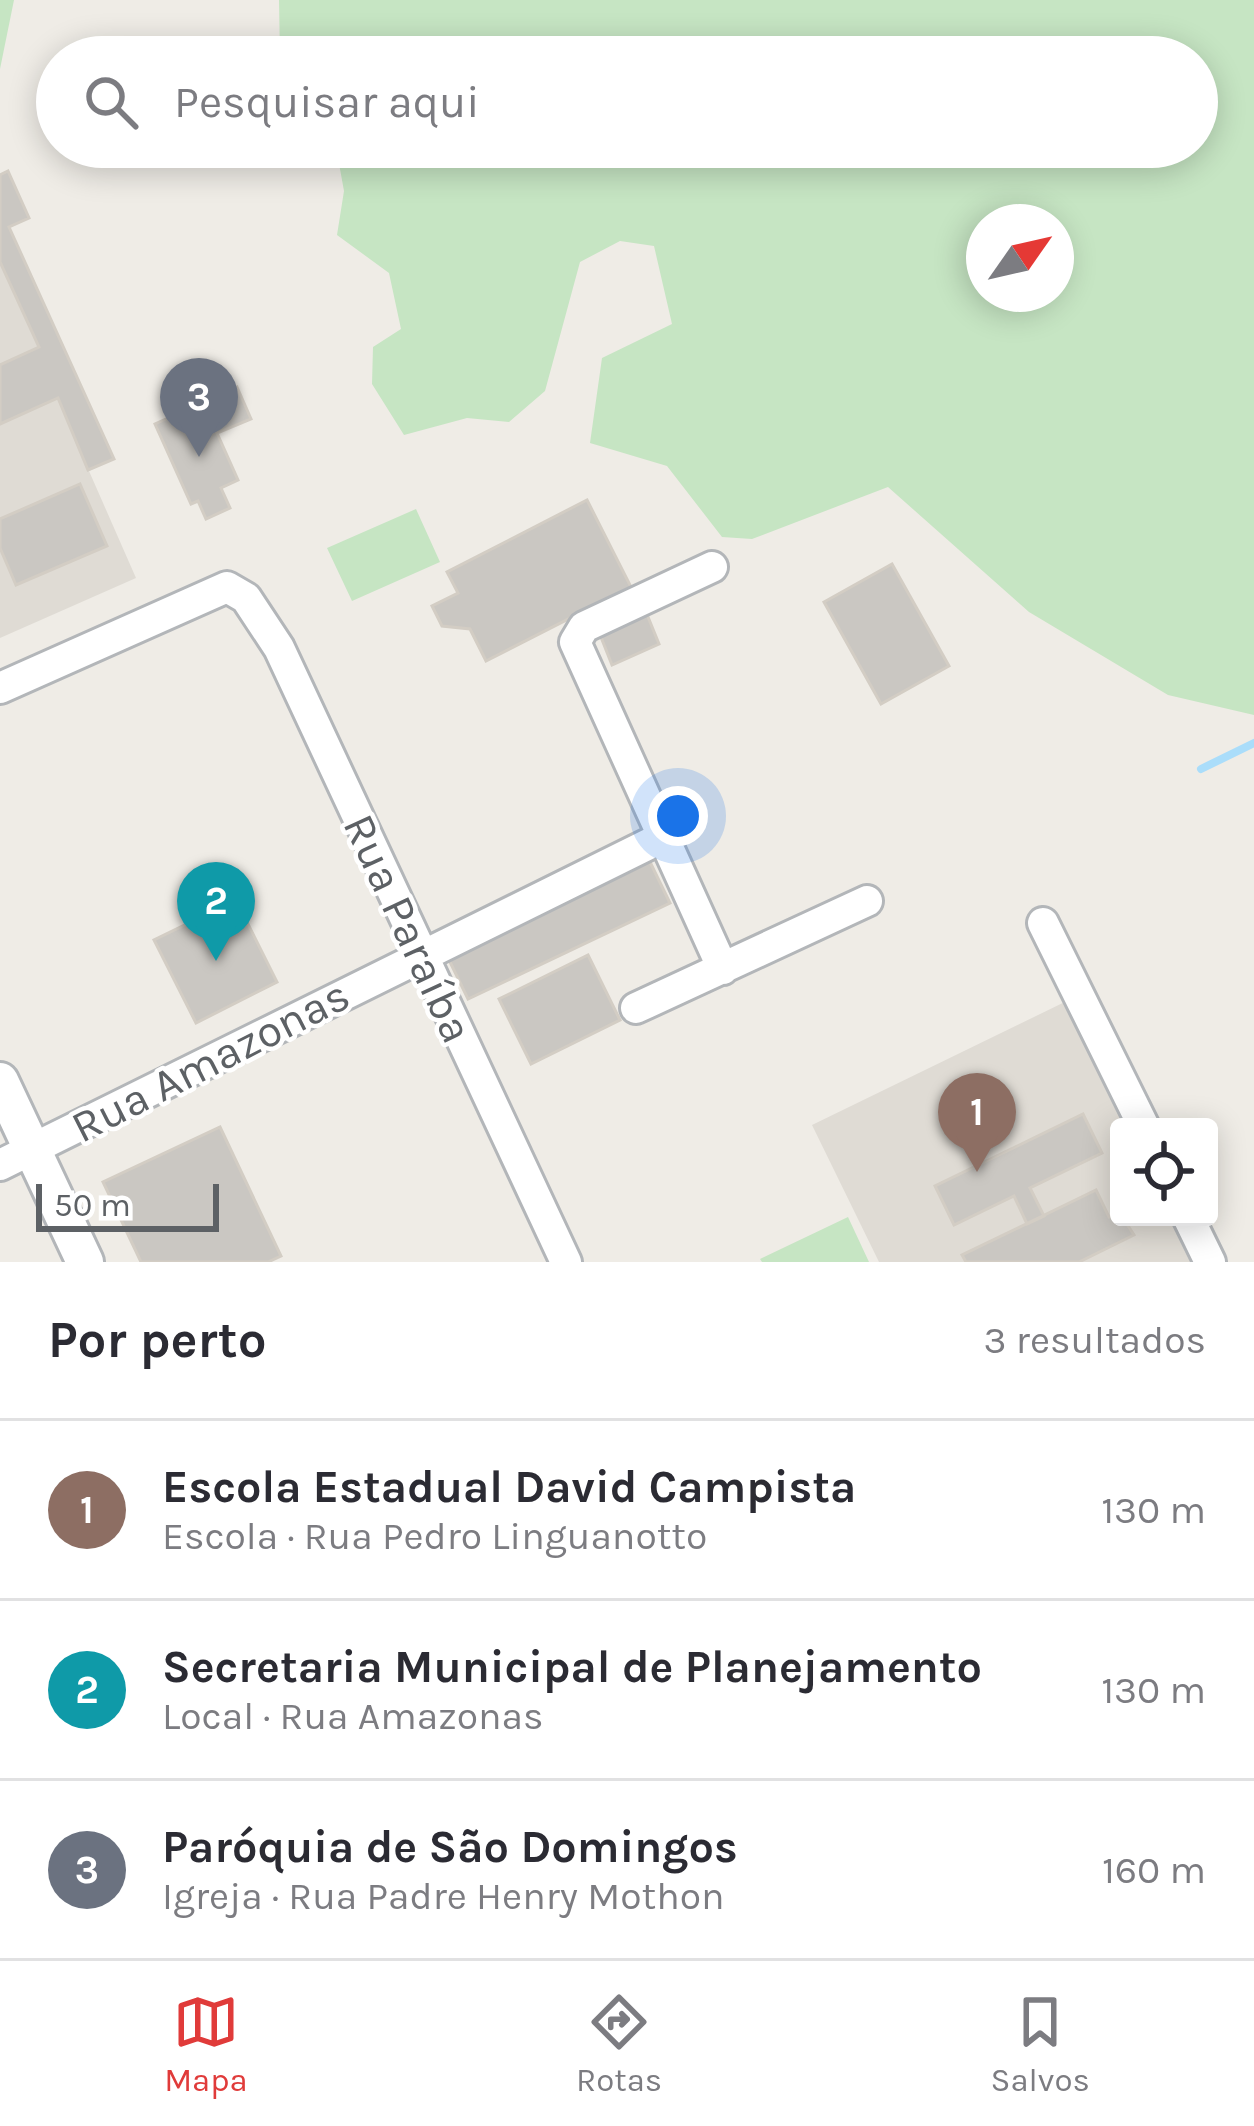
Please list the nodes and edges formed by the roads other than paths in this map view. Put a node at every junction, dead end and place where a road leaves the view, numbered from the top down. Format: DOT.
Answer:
graph roads {
  1 [pos="712,567"];
  2 [pos="0,688"];
  3 [pos="663,837"];
  4 [pos="867,902"];
  5 [pos="1043,923"];
  6 [pos="420,953"];
  7 [pos="723,969"];
  8 [pos="636,1008"];
  9 [pos="0,1081"];
  10 [pos="1140,1118"];
  11 [pos="16,1158"];
  12 [pos="1192,1226"];
  13 [pos="86,1262"];
  14 [pos="566,1262"];
  15 [pos="1210,1262"];
  1 -- 3 [label="street"];
  2 -- 6 [label="street, Rua Paraíba"];
  3 -- 6 [label="street, Rua Amazonas"];
  3 -- 7 [label="street"];
  4 -- 7 [label="street"];
  5 -- 10 [label="street"];
  6 -- 11 [label="street, Rua Amazonas"];
  6 -- 14 [label="street, Rua Paraíba"];
  7 -- 8 [label="street"];
  9 -- 11 [label="street"];
  11 -- 13 [label="street"];
  12 -- 15 [label="street"];
}
